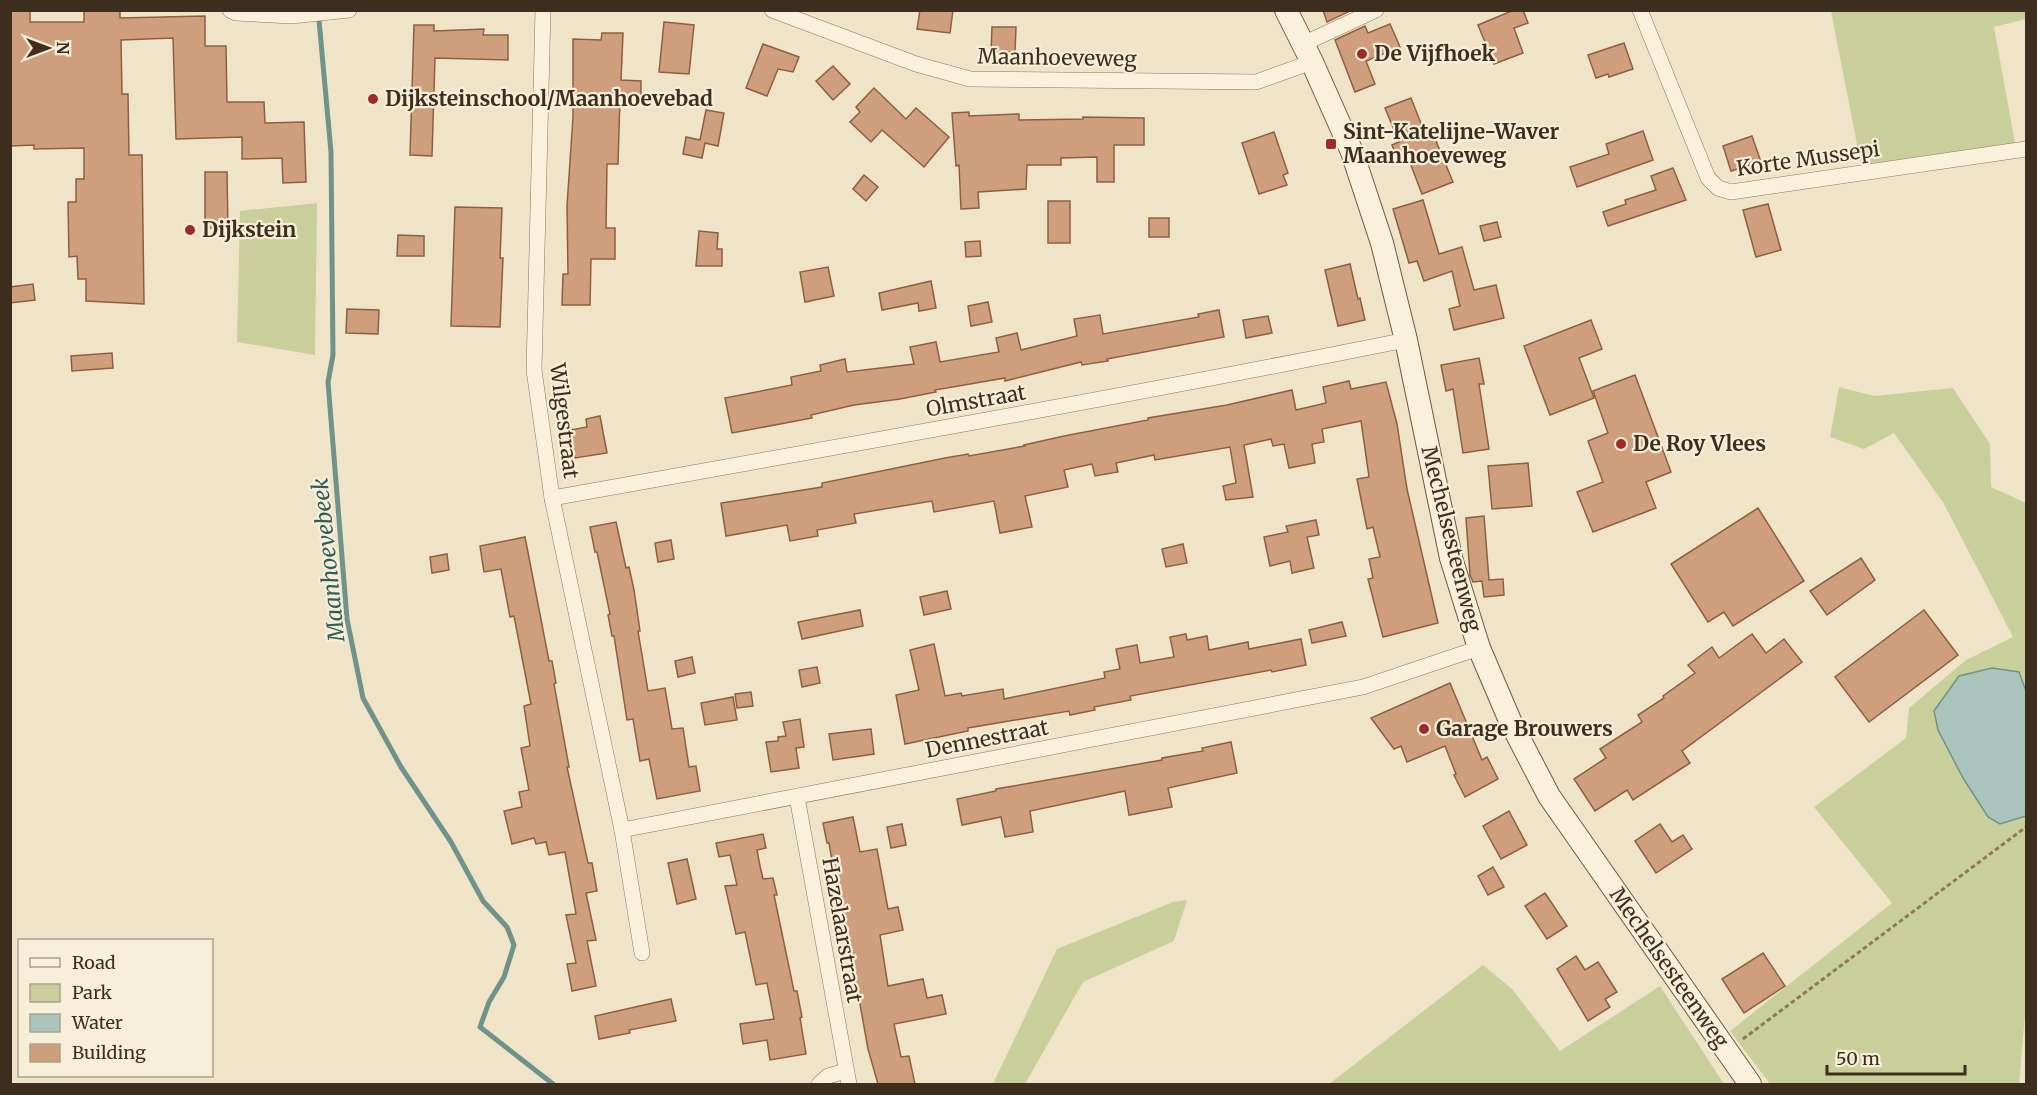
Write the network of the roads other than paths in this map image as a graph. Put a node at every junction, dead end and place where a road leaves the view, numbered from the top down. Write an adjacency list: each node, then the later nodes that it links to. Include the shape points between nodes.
1 (230, 10): 2 (street, via 291,16)
2 (349, 10)
3 (543, 10): 11 (street, Wilgestraat, via 534,370)
4 (772, 10): 8 (street, Maanhoeveweg, via 916,64 970,79 1256,82)
5 (1286, 10): 8 (main road, Mechelsesteenweg)
6 (1376, 10): 8 (street)
7 (1640, 10): 9 (street, Korte Mussepi, via 1708,178 1718,188 1731,192)
8 (1308, 53): 10 (main road, Mechelsesteenweg, via 1352,152 1382,243)
9 (2026, 149)
10 (1406, 340): 11 (street, Olmstraat, via 1083,403); 12 (main road, Mechelsesteenweg, via 1451,558)
11 (552, 498): 14 (street, Wilgestraat)
12 (1479, 648): 13 (street, Dennestraat, via 1363,687); 18 (main road, Mechelsesteenweg, via 1548,796)
13 (797, 797): 14 (street, Dennestraat); 16 (street, Hazelaarstraat)
14 (622, 830): 15 (street)
15 (642, 953)
16 (848, 1078): 17 (street, Hazelaarstraat, via 828,1076)
17 (819, 1084)
18 (1750, 1084)

